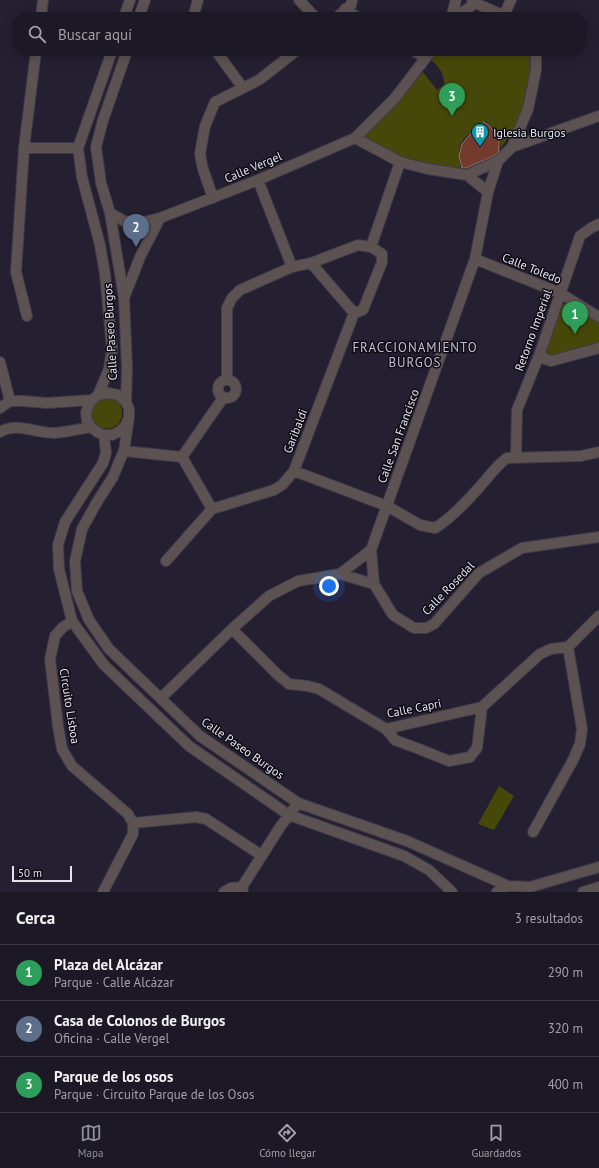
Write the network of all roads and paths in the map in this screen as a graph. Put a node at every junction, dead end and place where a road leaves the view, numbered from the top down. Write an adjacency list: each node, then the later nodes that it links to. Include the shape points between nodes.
1 (43, 0): 11 (street)
2 (145, 0): 13 (street)
3 (198, 0): 14 (street)
4 (299, 0): 15 (street)
5 (352, 0): 10 (street)
6 (456, 0): 18 (street)
7 (511, 0): 21 (street)
8 (473, 1): 19 (street); 20 (street)
9 (129, 4): 12 (street, via 137,6)
10 (345, 10): 16 (street); 17 (street)
11 (42, 12)
12 (139, 12)
13 (141, 12)
14 (194, 12)
15 (310, 12)
16 (343, 12)
17 (349, 12)
18 (453, 12)
19 (462, 12)
20 (497, 12)
21 (507, 12)
22 (35, 56): 37 (street)
23 (110, 56): 30 (street, Calle Paseo Burgos)
24 (125, 56): 32 (street, Calle Paseo Burgos)
25 (220, 56): 29 (street)
26 (290, 56): 29 (street, via 259,80)
27 (427, 56): 35 (street, via 396,98)
28 (536, 56): 36 (street, via 536,70 528,109)
29 (243, 88): 47 (street, via 215,102 205,126 200,154)
30 (89, 116): 32 (street); 33 (street, Calle Paseo Burgos)
31 (599, 116): 36 (street)
32 (103, 120): 34 (street, Calle Paseo Burgos)
33 (84, 130): 34 (street); 38 (street, Calle Paseo Burgos)
34 (99, 135): 43 (street, Calle Paseo Burgos, via 96,147)
35 (356, 138): 40 (street); 42 (street, Calle Vergel)
36 (512, 147): 39 (street)
37 (24, 148): 38 (street); 59 (street, via 16,272)
38 (78, 148): 44 (street, Calle Paseo Burgos)
39 (498, 161): 41 (street); 45 (street, Calle San Francisco)
40 (400, 162): 41 (street); 52 (street)
41 (467, 176): 45 (street)
42 (258, 180): 47 (street, Calle Vergel); 55 (street)
43 (101, 183): 44 (street); 46 (street, Calle Paseo Burgos)
44 (84, 187): 48 (street, Calle Paseo Burgos)
45 (488, 192): 53 (street, Calle San Francisco)
46 (105, 198): 48 (street); 49 (street, Calle Paseo Burgos)
47 (213, 198): 50 (street, Calle Vergel)
48 (88, 202): 65 (street, Calle Paseo Burgos, via 105,274 112,349 109,369)
49 (110, 213): 50 (street, Calle Vergel, via 124,221 139,223); 57 (street, Calle Paseo Burgos)
50 (160, 218): 57 (street, via 140,257)
51 (599, 224): 56 (street, Retorno Imperial, via 580,236)
52 (371, 247): 54 (street, via 358,245); 58 (street, via 382,254 382,262 363,310)
53 (475, 260): 56 (street, Calle Toledo); 79 (street, Calle San Francisco)
54 (311, 263): 55 (street); 58 (street)
55 (292, 267): 64 (street, via 240,290 232,298 227,308)
56 (560, 293): 60 (street, Calle Toledo); 62 (street, Retorno Imperial)
57 (124, 298): 68 (street, Calle Paseo Burgos)
58 (354, 313): 78 (street, Garibaldi)
59 (27, 316)
60 (599, 317)
61 (599, 348): 62 (street, via 551,361)
62 (540, 353): 77 (street, Retorno Imperial, via 517,410)
63 (0, 362): 67 (street)
64 (227, 380): 66 (street, via 221,381 218,387 218,393); 66 (street, via 235,385 236,391 230,398)
65 (95, 397): 67 (street, via 47,403); 68 (street, via 109,393 118,395); 71 (street, via 86,413)
66 (223, 398): 76 (street)
67 (10, 401): 69 (street)
68 (126, 402): 70 (street)
69 (0, 408)
70 (129, 416): 73 (street, via 126,425 120,431); 74 (street, Calle Paseo Burgos)
71 (91, 427): 72 (street, via 56,433 14,426); 73 (street)
72 (0, 432)
73 (104, 435): 87 (street, via 106,453 103,463 65,522 58,545 59,569)
74 (124, 451): 76 (street); 90 (street, Calle Paseo Burgos, via 113,477 82,529 75,561 77,591 89,620 109,649)
75 (599, 452): 77 (street, via 581,456)
76 (182, 457): 80 (street)
77 (516, 457): 79 (street, via 507,458 499,463 482,484 435,528 420,525)
78 (294, 471): 79 (street); 80 (street, Garibaldi, via 274,490)
79 (387, 506): 82 (street, Calle San Francisco)
80 (212, 509): 83 (street)
81 (599, 537): 85 (street, Calle Rosedal, via 522,548 478,572 434,624 426,628 414,628 393,615)
82 (370, 550): 84 (street); 85 (street, Calle San Francisco)
83 (166, 561)
84 (340, 574): 85 (street); 88 (street, via 298,581 269,596)
85 (374, 584)
86 (599, 616): 89 (street)
87 (72, 620): 94 (street, via 104,665); 99 (street, Circuito Lisboa, via 55,636 50,659 62,749 72,766 128,814)
88 (232, 629): 90 (street); 92 (street, Calle Capri, via 289,684 319,689)
89 (568, 647): 91 (street, Calle Capri, via 551,649 540,654); 100 (street, via 582,729 580,744)
90 (161, 698): 93 (street, Calle Paseo Burgos)
91 (482, 707): 92 (street, Calle Capri); 92 (street, via 477,748 470,757 449,761 395,740)
92 (386, 729)
93 (200, 736): 94 (street, via 196,744); 95 (street, Calle Paseo Burgos)
94 (189, 746): 96 (street)
95 (213, 746): 96 (street, via 205,749); 97 (street, Calle Paseo Burgos)
96 (204, 758): 98 (street)
97 (298, 803): 98 (street); 101 (street, Calle Paseo Burgos)
98 (289, 815): 102 (street); 103 (street)
99 (132, 824): 102 (street, via 196,817 206,819); 108 (street, via 133,834)
100 (533, 832)
101 (408, 841): 103 (street); 105 (street, Calle Paseo Burgos)
102 (261, 855): 107 (street)
103 (404, 856): 110 (street, via 428,870)
104 (599, 867): 105 (street, Calle Paseo Burgos, via 530,887)
105 (508, 886): 111 (street)
106 (599, 887): 112 (street)
107 (242, 889): 109 (street, via 231,888)
108 (104, 892)
109 (224, 892)
110 (452, 892)
111 (497, 892)
112 (583, 892)

